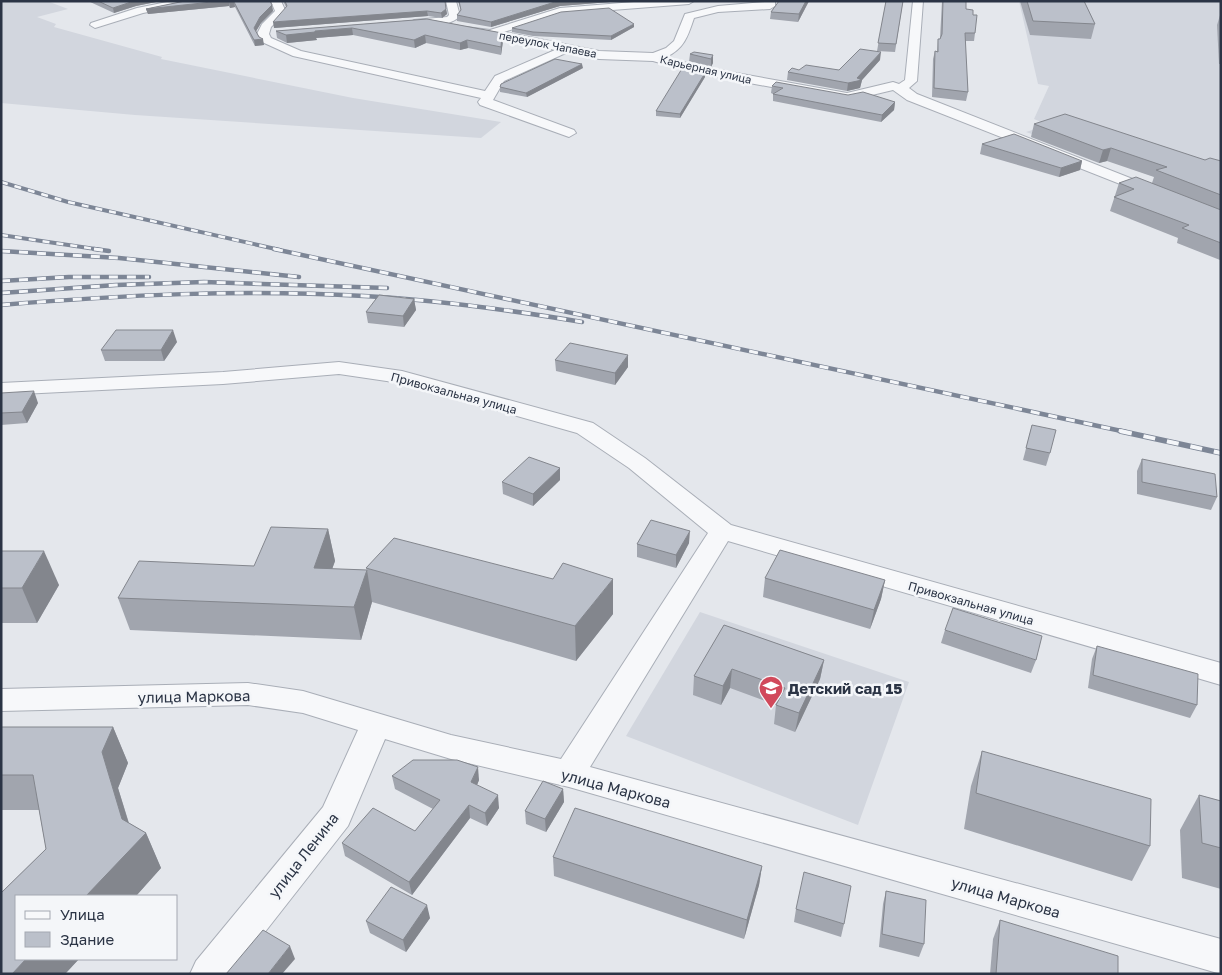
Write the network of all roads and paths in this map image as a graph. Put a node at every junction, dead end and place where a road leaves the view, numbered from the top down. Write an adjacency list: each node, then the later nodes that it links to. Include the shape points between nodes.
1 (190, 1): 11 (street, via 141,10)
2 (276, 1): 14 (street, via 281,12 266,26)
3 (451, 1): 9 (street, via 455,16)
4 (689, 1): 7 (street)
5 (770, 1): 8 (street, via 770,6 733,7)
6 (918, 1): 17 (street)
7 (647, 3): 8 (street); 13 (street, via 560,11)
8 (689, 16): 16 (street, Карьерная улица, via 680,43)
9 (444, 23): 10 (street, переулок Чапаева); 13 (street, переулок Чапаева)
10 (398, 24)
11 (95, 25)
12 (281, 33): 14 (street)
13 (490, 33): 15 (street, переулок Чапаева)
14 (263, 34): 18 (street, via 266,40 297,54)
15 (568, 48): 16 (street, переулок Чапаева, via 599,55); 18 (street, via 499,78)
16 (654, 57): 17 (street, Карьерная улица, via 695,69 847,97)
17 (906, 84): 20 (street, via 912,97)
18 (489, 96): 19 (street, via 485,102)
19 (569, 133)
20 (1165, 197)
21 (1, 389): 22 (street, Привокзальная улица, via 223,378 340,368 402,377 585,428 637,463)
22 (722, 532): 23 (street, Привокзальная улица); 26 (street)
23 (1221, 674)
24 (1, 700): 25 (street, улица Маркова, via 248,694 303,702)
25 (376, 723): 26 (street, улица Маркова, via 452,747); 28 (street, улица Ленина, via 336,816)
26 (569, 774): 27 (street, улица Маркова)
27 (1221, 957)
28 (209, 974)

